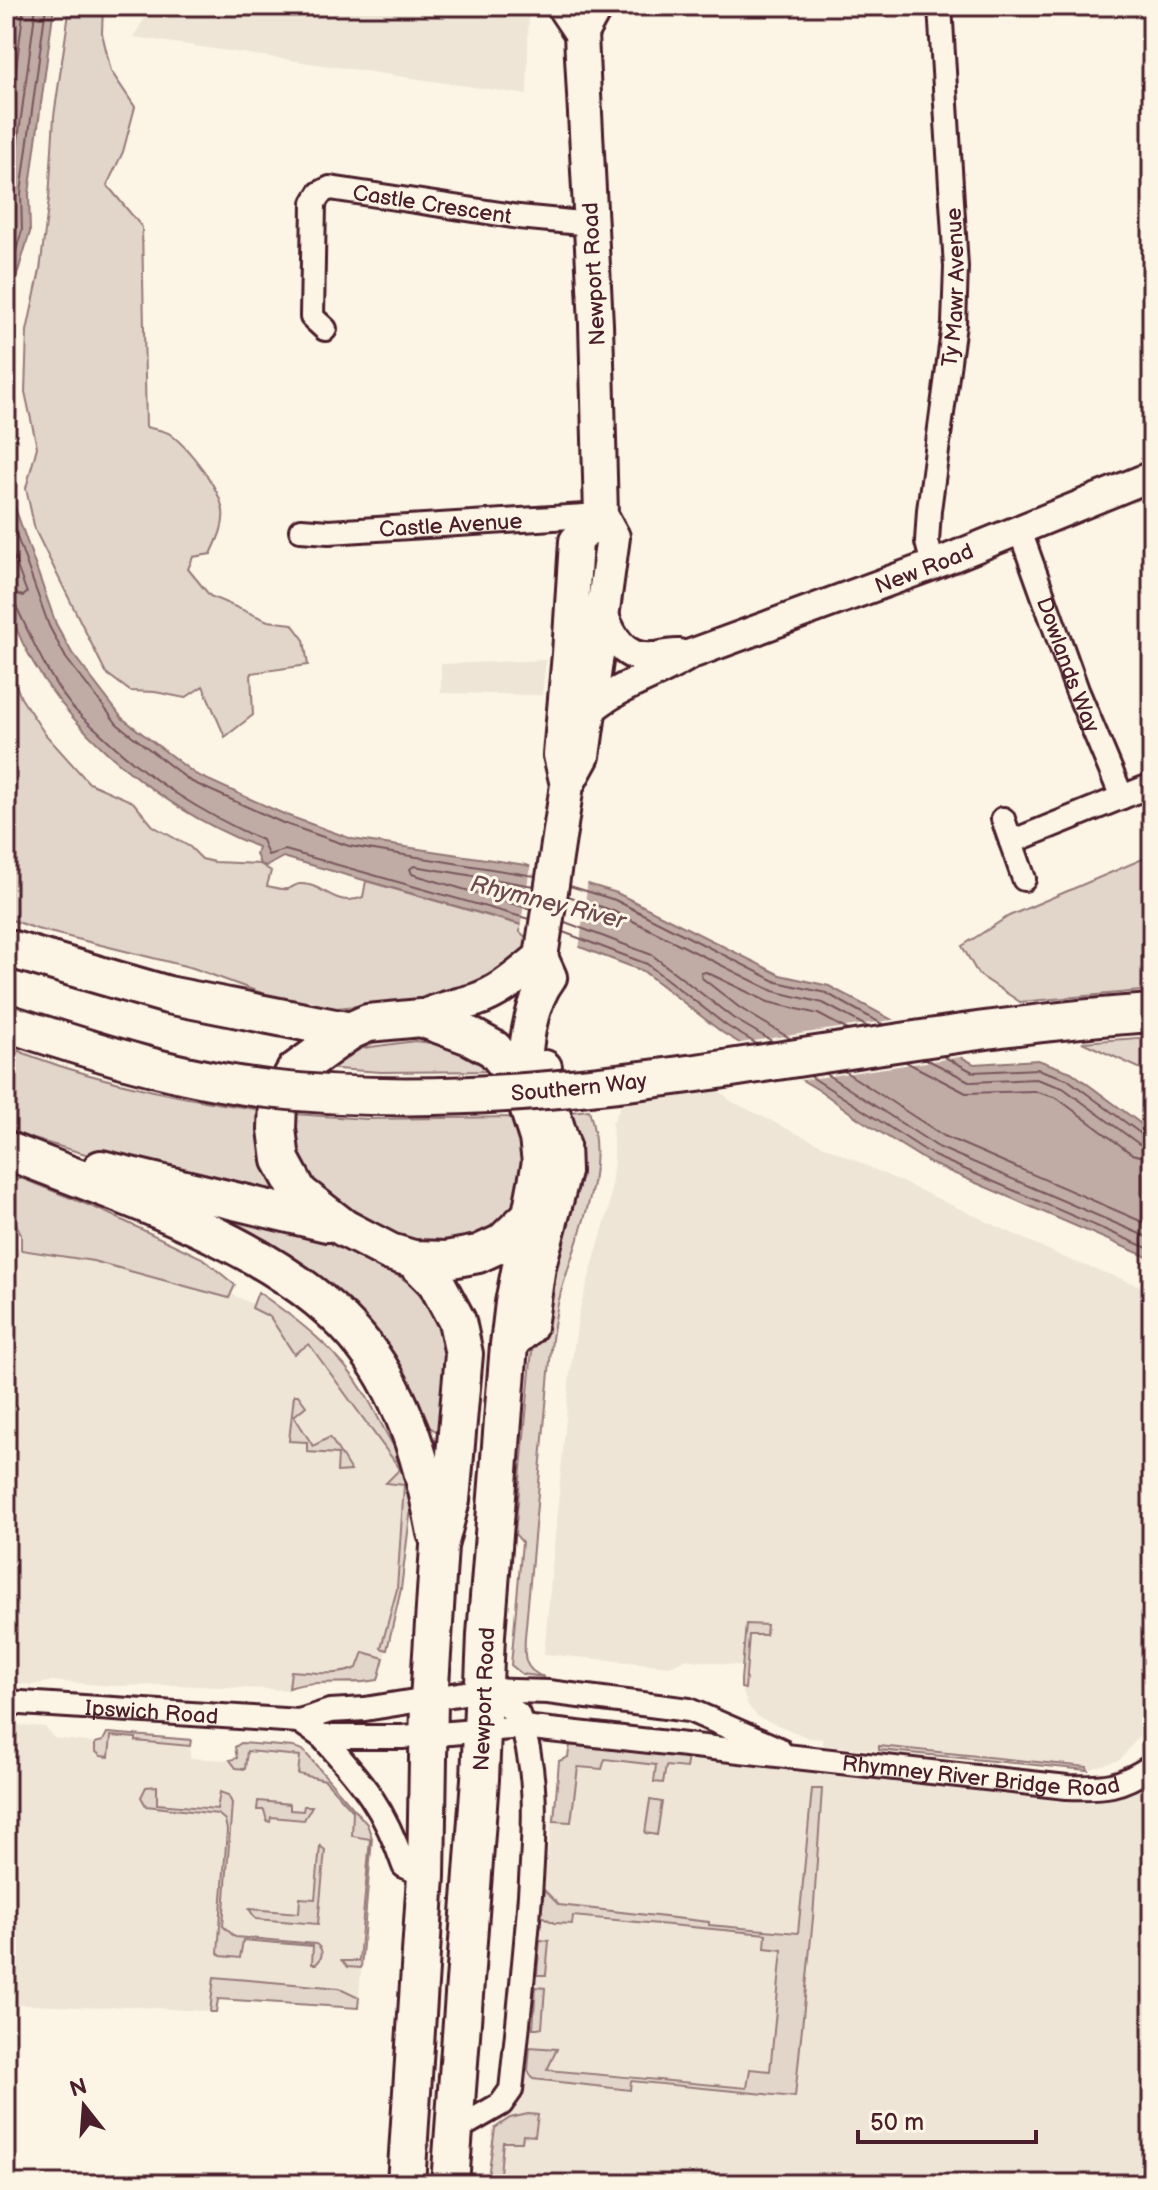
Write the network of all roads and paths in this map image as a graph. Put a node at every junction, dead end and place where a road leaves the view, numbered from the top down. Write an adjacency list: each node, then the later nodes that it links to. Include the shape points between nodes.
1 (563, 6): 3 (main road, Newport Road)
2 (940, 6): 10 (street, Ty Mawr Avenue, via 955,299 929,510 927,542)
3 (589, 20): 4 (main road, Newport Road)
4 (591, 224): 5 (street, Castle Crescent, via 330,188 314,203 312,317); 7 (main road, Newport Road)
5 (325, 329)
6 (1152, 476): 9 (street, New Road)
7 (601, 515): 8 (street, Castle Avenue); 11 (main road, Newport Road, via 613,537); 14 (main road, Newport Road, via 576,541 560,755)
8 (301, 530)
9 (1020, 531): 10 (street, New Road); 16 (street, Dowlands Way)
10 (933, 565): 12 (street, New Road)
11 (604, 616): 12 (street, New Road, via 613,637 633,656); 13 (main road, Newport Road)
12 (691, 654): 13 (street, New Road, via 615,690)
13 (590, 710): 14 (main road, Newport Road, via 583,756)
14 (567, 785): 21 (main road, Newport Road)
15 (1152, 785): 16 (street)
16 (1122, 797): 18 (street)
17 (1003, 819): 18 (street)
18 (1011, 842): 19 (street)
19 (1024, 879)
20 (6, 948): 25 (main road, via 168,995)
21 (545, 967): 23 (main road, via 477,1000 441,1007); 26 (main road, Newport Road); 31 (main road, via 556,994 545,1086 560,1131 564,1172 539,1266 530,1327)
22 (1152, 1013): 24 (main road, Southern Way, bridge, via 976,1030 568,1089 390,1097 215,1081)
23 (421, 1018): 25 (main road, via 368,1023); 26 (main road, via 494,1049)
24 (7, 1023)
25 (350, 1031): 29 (main road, via 295,1071 278,1101 277,1129 281,1160 291,1182 309,1203)
26 (523, 1091): 28 (main road, via 541,1162)
27 (6, 1147): 29 (main road); 32 (main road, via 235,1246 279,1271 343,1323 386,1378 425,1471)
28 (530, 1216): 30 (main road, via 502,1243 478,1254); 31 (main road, Newport Road)
29 (344, 1228): 30 (main road)
30 (413, 1259): 32 (main road, via 436,1282 457,1321 464,1354 451,1500)
31 (509, 1345): 33 (main road, Newport Road)
32 (439, 1546): 35 (main road)
33 (483, 1690): 35 (street, Rhymney River Bridge Road); 37 (street, via 518,1714); 38 (main road, Newport Road); 40 (street, Rhymney River Bridge Road, via 548,1692 689,1710)
34 (6, 1702): 36 (street, Ipswich Road)
35 (428, 1717): 36 (street, Ipswich Road, via 330,1711); 38 (street, Rhymney River Bridge Road); 39 (street, via 391,1738); 42 (main road)
36 (299, 1721): 39 (street)
37 (523, 1727): 38 (street, Rhymney River Bridge Road); 40 (street, Rhymney River Bridge Road); 43 (street, via 536,1808 511,2090 501,2104)
38 (482, 1730): 43 (main road, Newport Road)
39 (322, 1737): 42 (street, via 378,1804 404,1866)
40 (806, 1760): 41 (street, Rhymney River Bridge Road, via 1105,1788)
41 (1152, 1766)
42 (426, 1876): 44 (main road)
43 (454, 2131): 45 (main road, Newport Road)
44 (406, 2184)
45 (450, 2184)

